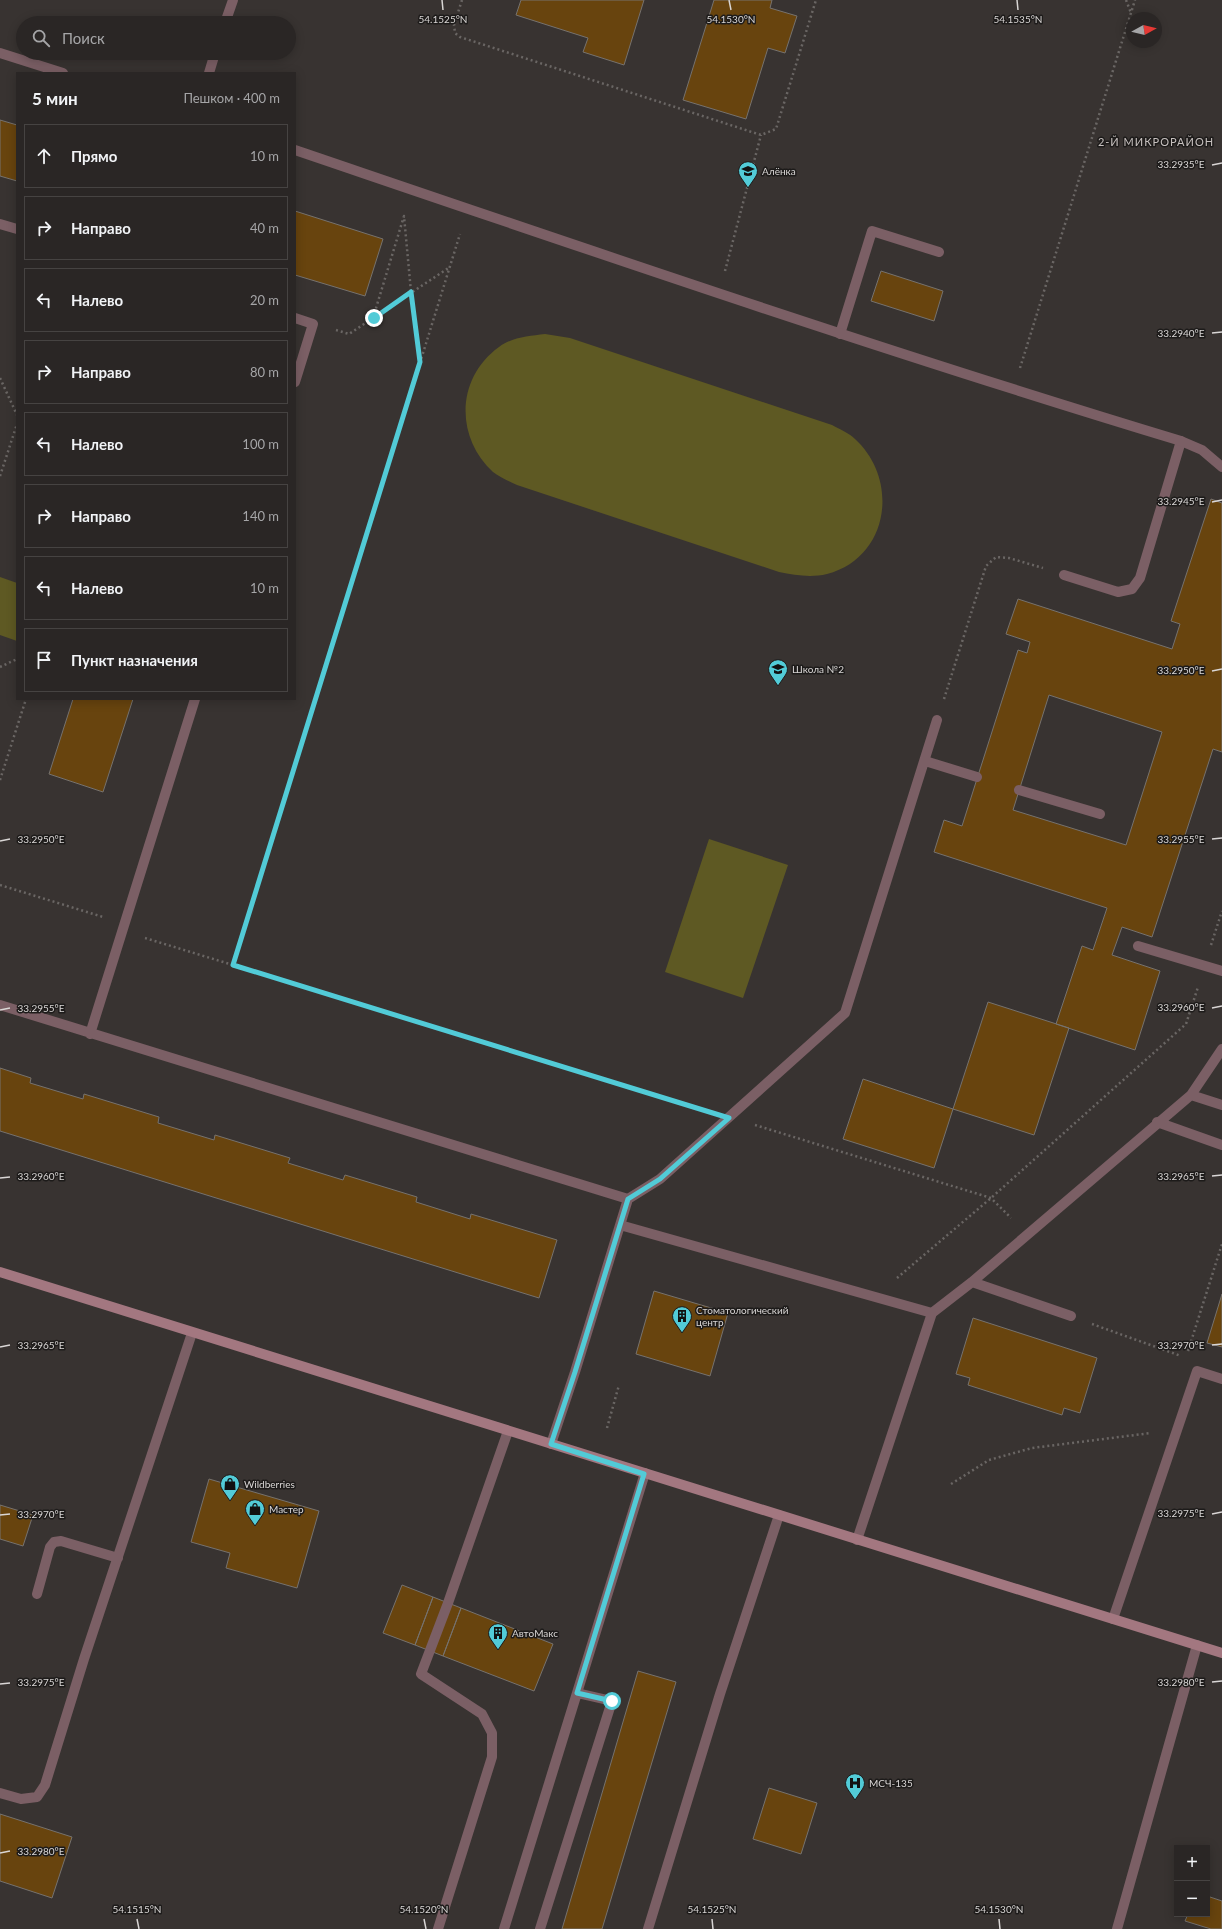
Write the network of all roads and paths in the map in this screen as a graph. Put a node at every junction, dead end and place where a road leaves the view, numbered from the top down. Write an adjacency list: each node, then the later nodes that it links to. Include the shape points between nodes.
1 (232, 0): 8 (street)
2 (462, 0): 16 (path, via 454,24 455,32 460,37)
3 (816, 0): 16 (path, via 776,129)
4 (1126, 0): 6 (path)
5 (1135, 0): 7 (path)
6 (1130, 12)
7 (1132, 12)
8 (227, 16)
9 (1126, 30): 30 (path)
10 (0, 53): 11 (street)
11 (16, 58)
12 (22, 60): 14 (street)
13 (213, 60): 15 (street)
14 (60, 72)
15 (209, 72)
16 (761, 135): 24 (path)
17 (296, 150): 24 (street)
18 (0, 224): 19 (street)
19 (16, 229)
20 (460, 234): 22 (path)
21 (939, 252): 28 (street, via 872,231)
22 (450, 267): 23 (path); 29 (path)
23 (411, 292): 26 (path); 26 (path, via 404,216); 29 (path)
24 (719, 295): 28 (street)
25 (296, 318): 27 (street)
26 (374, 318): 27 (path, via 349,334)
27 (313, 324): 32 (street)
28 (840, 334): 35 (street)
29 (420, 362): 53 (path)
30 (1018, 374)
31 (0, 378): 33 (path)
32 (296, 379)
33 (16, 413)
34 (16, 427): 37 (path)
35 (1181, 442): 36 (street, via 1202,450); 38 (street, via 1140,578 1132,589 1118,592)
36 (1222, 467)
37 (0, 476)
38 (1064, 575): 43 (path, via 1009,558 996,557 986,566)
39 (16, 659): 40 (path)
40 (0, 667)
41 (26, 700): 46 (path)
42 (196, 700): 51 (street)
43 (938, 720): 44 (street)
44 (925, 762): 45 (street); 61 (street, via 845,1014)
45 (977, 777)
46 (0, 780)
47 (1019, 790): 48 (street)
48 (1100, 814)
49 (0, 885): 51 (path, via 101,916)
50 (1222, 911): 54 (path)
51 (124, 928): 53 (path, via 145,938); 57 (street)
52 (1138, 946): 54 (street)
53 (233, 965): 61 (path)
54 (1205, 966): 55 (street); 64 (path, via 1186,1024)
55 (1222, 971)
56 (0, 1004): 57 (street)
57 (90, 1034): 65 (street)
58 (1222, 1049): 59 (street)
59 (1191, 1095): 60 (street); 62 (street)
60 (1222, 1105)
61 (729, 1118): 64 (path); 65 (street, via 660,1179)
62 (1157, 1122): 63 (street); 67 (street)
63 (1222, 1145)
64 (992, 1198): 67 (path); 71 (path)
65 (628, 1199): 66 (street)
66 (620, 1225): 71 (street); 80 (street)
67 (1027, 1234): 70 (street)
68 (1222, 1244): 73 (path, via 1186,1357)
69 (0, 1272): 74 (street)
70 (972, 1282): 72 (street); 73 (street)
71 (875, 1297): 72 (street)
72 (932, 1313): 84 (street)
73 (1071, 1316)
74 (192, 1333): 79 (street); 85 (street)
75 (1222, 1379): 78 (street, via 1197,1372)
76 (620, 1385): 77 (path)
77 (606, 1428)
78 (1177, 1430): 82 (path, via 1012,1452 989,1460); 87 (street)
79 (508, 1431): 80 (street); 92 (street, via 421,1674 482,1714 492,1733 492,1757)
80 (551, 1444): 81 (street)
81 (644, 1474): 83 (street); 90 (street)
82 (951, 1484)
83 (778, 1515): 84 (street); 95 (street)
84 (857, 1540): 87 (street)
85 (118, 1558): 86 (street, via 61,1541 54,1542 50,1547); 91 (street, via 45,1785 37,1797 21,1799)
86 (37, 1594)
87 (1113, 1619): 88 (street)
88 (1197, 1645): 89 (street); 96 (street)
89 (1222, 1653)
90 (577, 1693): 93 (street); 94 (street, via 612,1701)
91 (0, 1793)
92 (438, 1929)
93 (504, 1929)
94 (540, 1929)
95 (648, 1929)
96 (1117, 1929)

